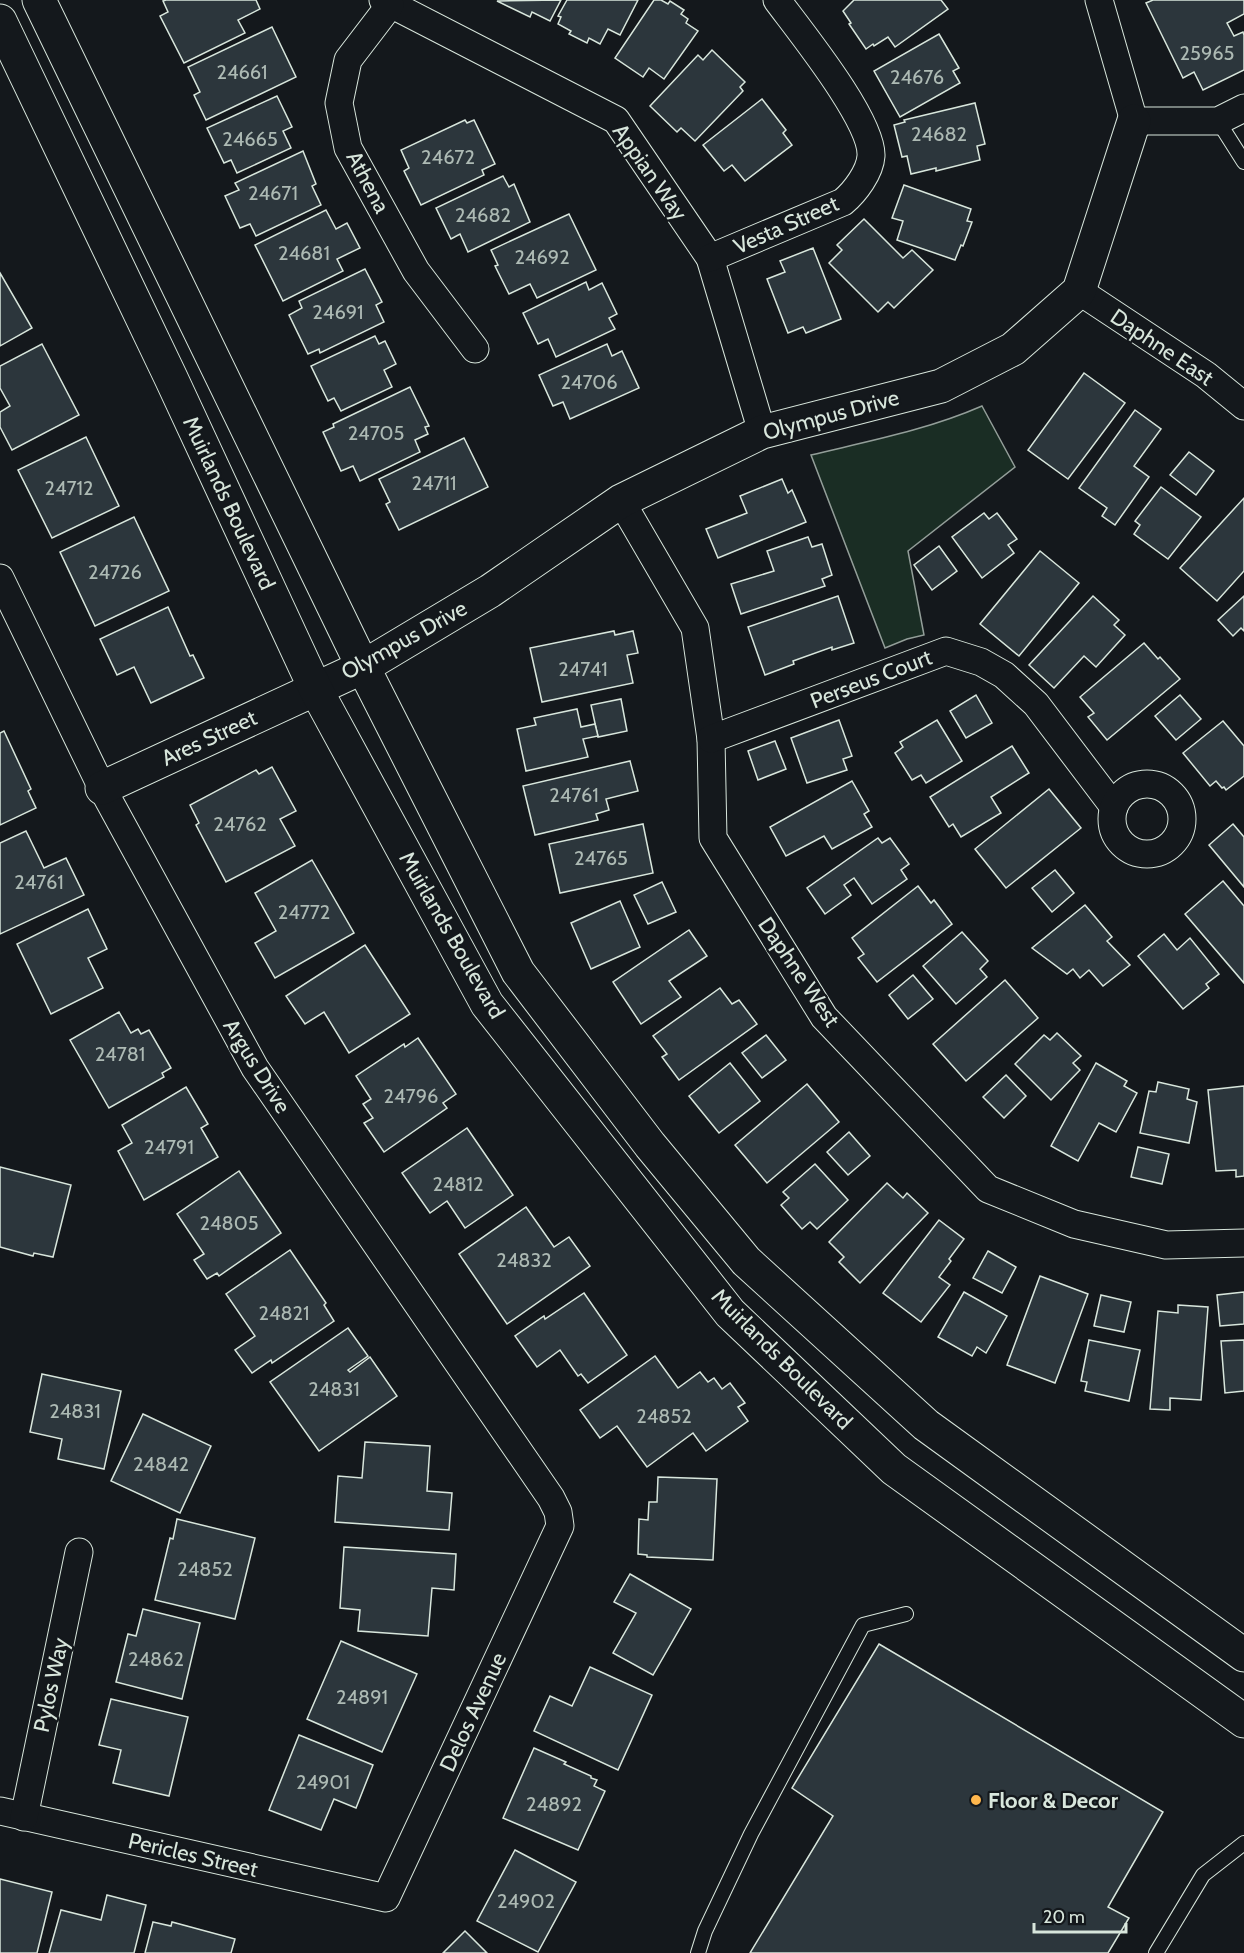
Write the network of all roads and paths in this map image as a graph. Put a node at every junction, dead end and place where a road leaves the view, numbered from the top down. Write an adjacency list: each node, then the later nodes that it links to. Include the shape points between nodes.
1 (39, 0): 17 (main road, Muirlands Boulevard)
2 (777, 0): 10 (street, Vesta Street, via 853,106 865,128 871,156 859,185 843,202)
3 (1099, 0): 7 (street)
4 (387, 2): 10 (street, Appian Way, via 616,120); 12 (street, Athena, via 348,60 339,103 348,148 416,271)
5 (0, 21): 18 (main road, Muirlands Boulevard)
6 (1244, 108): 8 (street)
7 (1134, 121): 8 (street); 11 (main road)
8 (1218, 122): 9 (lane)
9 (1244, 162)
10 (710, 258): 14 (street, Appian Way)
11 (1079, 291): 13 (street, Daphne East, via 1206,375); 14 (main road, Olympus Drive, via 1013,349 941,386)
12 (475, 349)
13 (1244, 406)
14 (762, 432): 15 (main road, Olympus Drive)
15 (621, 501): 17 (main road, Olympus Drive, via 490,591); 19 (street, Daphne West, via 695,627)
16 (0, 578): 20 (street, Argus Drive)
17 (363, 667): 18 (main road, Olympus Drive); 26 (main road, Muirlands Boulevard, via 518,972 746,1261 926,1425)
18 (315, 688): 20 (main road, Ares Street); 27 (main road, Muirlands Boulevard, via 487,1004 730,1313 894,1469)
19 (711, 739): 21 (street, Perseus Court, via 946,651 981,662 1004,675 1036,704); 22 (street, Daphne West, via 713,838 824,1017 988,1189 1074,1224 1166,1245)
20 (102, 788): 23 (street, Argus Drive, via 255,1068 551,1498)
21 (1114, 807)
22 (1244, 1243)
23 (560, 1526): 30 (street, Delos Avenue)
24 (79, 1552): 28 (street, Pylos Way)
25 (906, 1614): 31 (lane, via 863,1625 750,1834)
26 (1244, 1655)
27 (1244, 1721)
28 (12, 1814): 30 (street, Pericles Street)
29 (1244, 1843): 32 (lane, via 1203,1875)
30 (386, 1898)
31 (698, 1953)
32 (1156, 1953)

